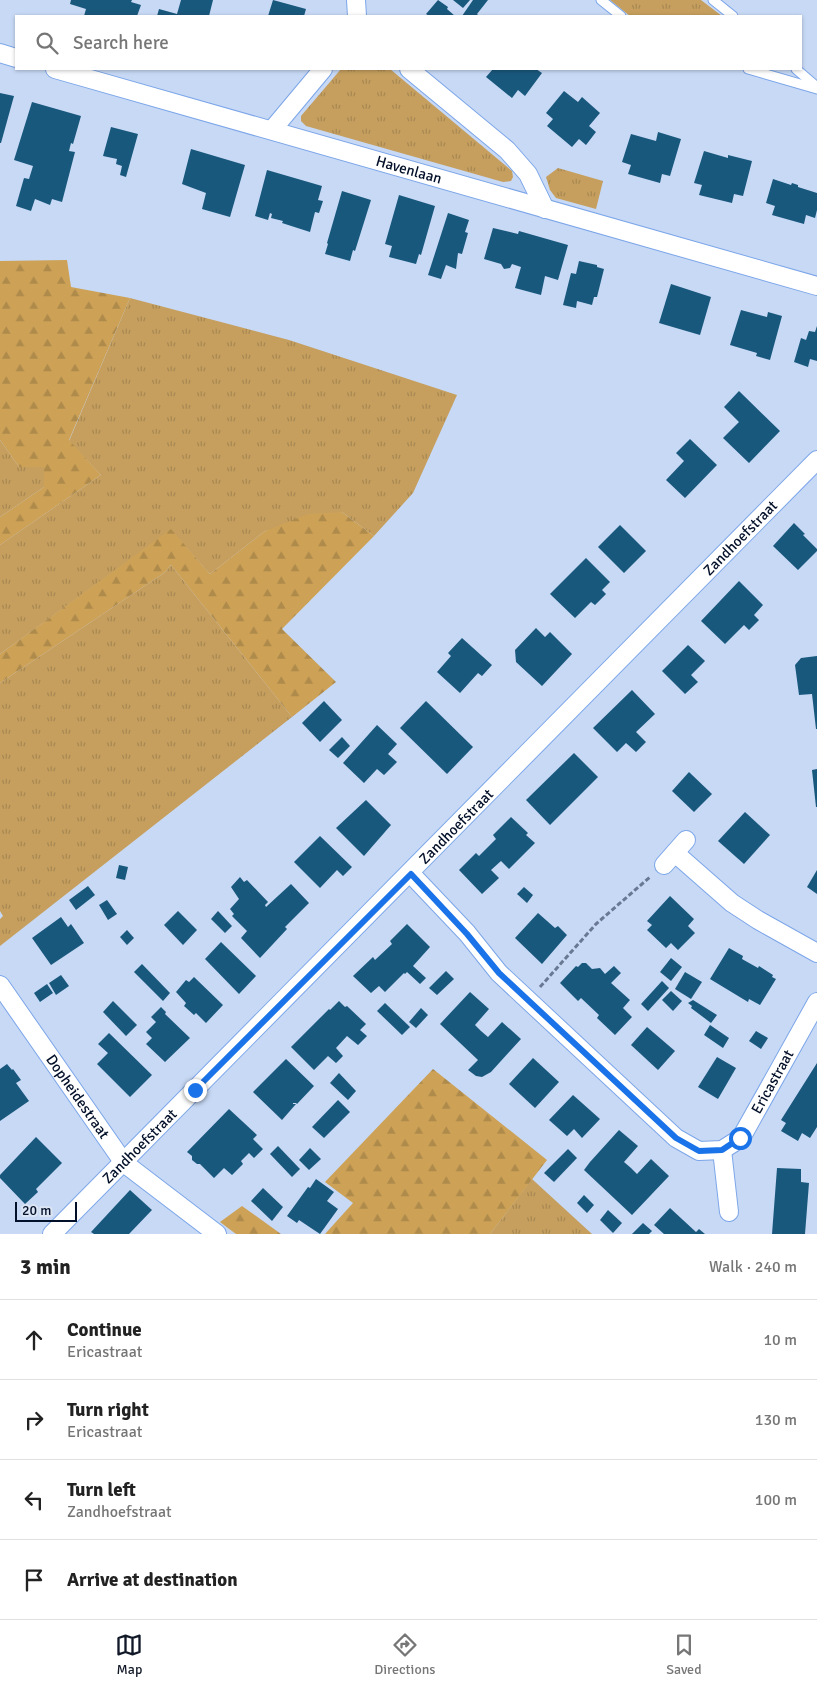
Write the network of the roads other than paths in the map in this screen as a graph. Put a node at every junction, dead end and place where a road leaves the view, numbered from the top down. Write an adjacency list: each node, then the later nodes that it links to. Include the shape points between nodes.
1 (356, 0): 4 (street)
2 (602, 0): 5 (lane)
3 (713, 0): 6 (lane)
4 (357, 15)
5 (620, 15)
6 (732, 15)
7 (0, 53): 8 (street)
8 (15, 58)
9 (60, 70): 15 (street, Havenlaan)
10 (322, 70): 15 (street)
11 (410, 70): 16 (street, via 507,150 528,174)
12 (752, 70): 14 (lane)
13 (797, 70): 14 (lane)
14 (817, 88)
15 (272, 130): 16 (street, Havenlaan)
16 (545, 208): 17 (street, Havenlaan)
17 (817, 286)
18 (815, 468): 20 (street, Zandhoefstraat)
19 (675, 852): 21 (street, via 732,903)
20 (411, 874): 24 (street, via 499,973 676,1138 699,1151); 25 (street, Zandhoefstraat)
21 (817, 953)
22 (0, 985): 25 (street, Dopheidestraat)
23 (817, 1002): 24 (street, Ericastraat, via 740,1138)
24 (722, 1150): 26 (street)
25 (124, 1163): 27 (street, Zandhoefstraat); 28 (street, Dopheidestraat)
26 (729, 1212)
27 (52, 1234)
28 (217, 1234)

